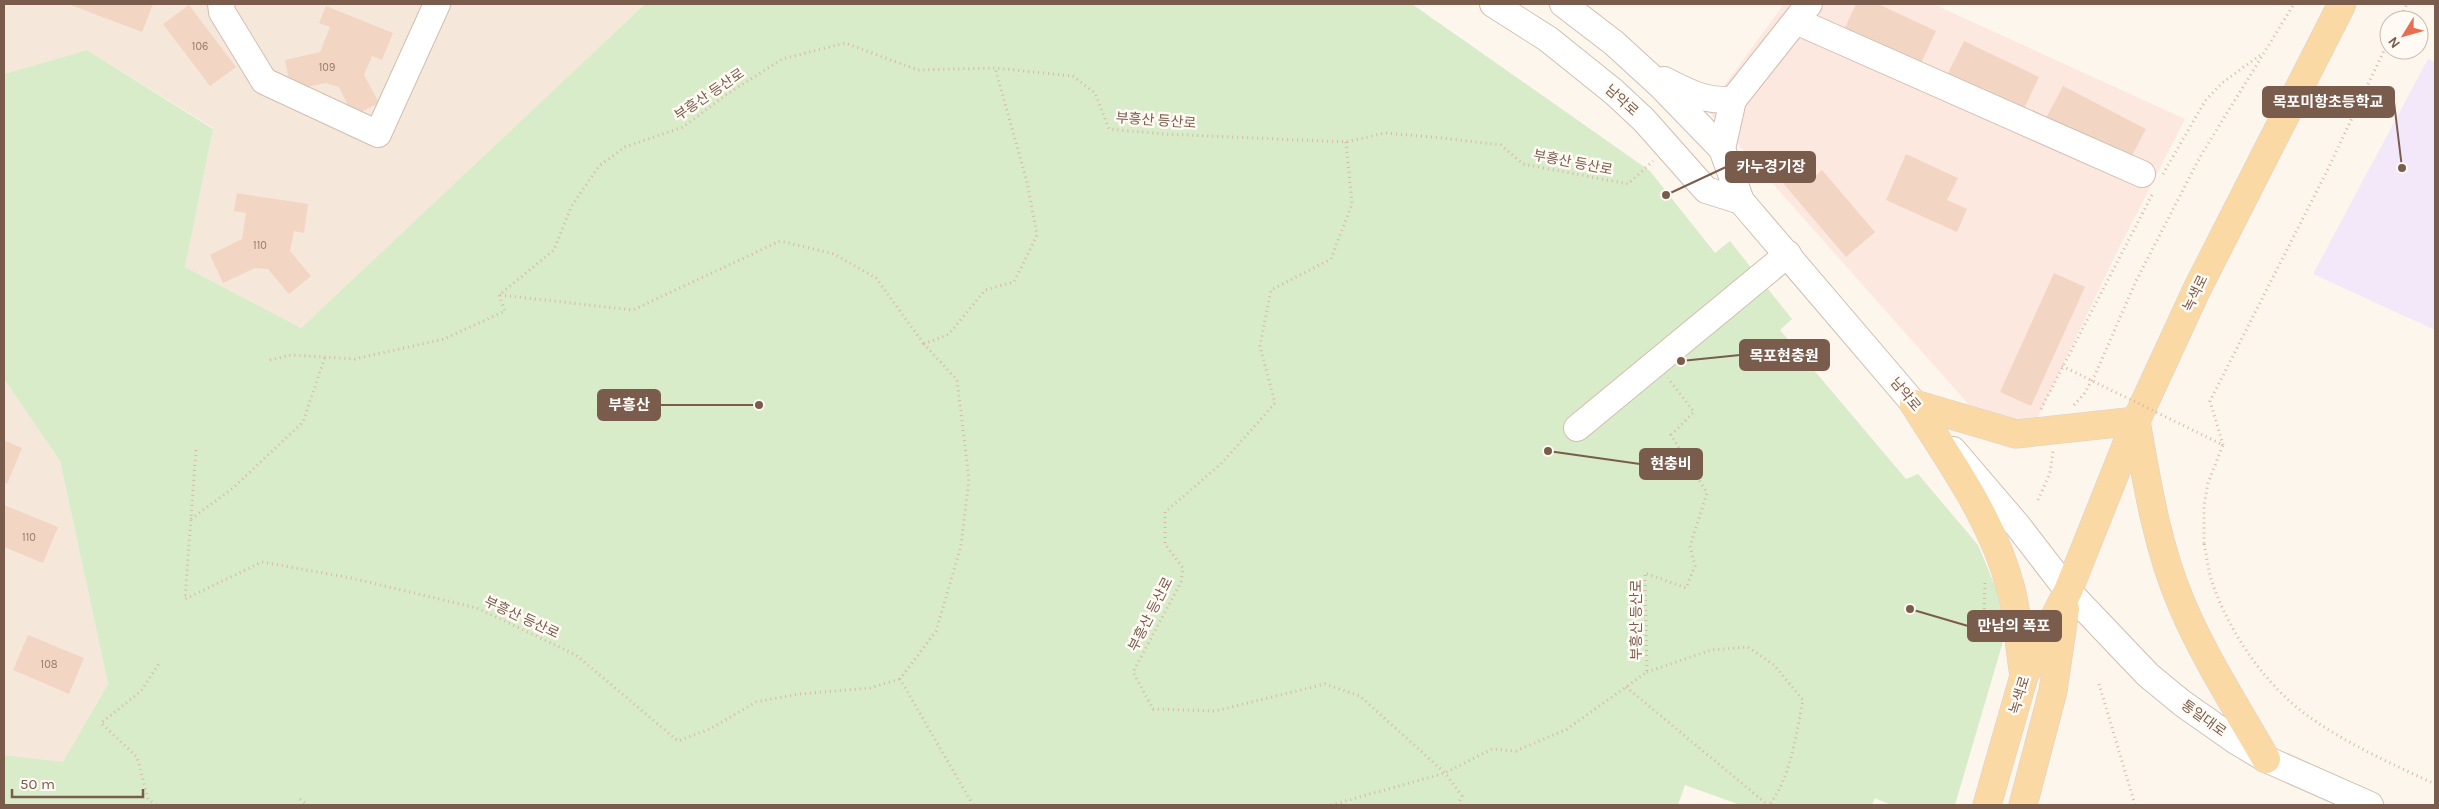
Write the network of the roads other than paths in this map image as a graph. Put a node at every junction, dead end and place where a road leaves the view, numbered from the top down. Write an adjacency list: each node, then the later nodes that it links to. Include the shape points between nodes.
1 (221, 4): 2 (street, via 222,12 264,82 378,134)
2 (437, 4)
3 (1493, 4): 11 (street, 남악로, via 1548,39 1584,67 1644,120 1706,190)
4 (1563, 4): 7 (street, 남악로)
5 (2342, 4): 14 (main road, 녹색로, via 2197,289)
6 (1803, 13): 8 (street); 10 (street)
7 (1645, 71): 8 (street, via 1702,99); 9 (street, 남악로)
8 (1733, 100): 9 (street)
9 (1722, 150): 11 (street, 남악로)
10 (2151, 183)
11 (1741, 201): 12 (street, 남악로)
12 (1788, 254): 13 (street, 남악로); 15 (street)
13 (1914, 404): 14 (main road, via 2016,434); 16 (street, 남악로); 17 (main road, via 1980,508 1998,552 2011,590)
14 (2136, 421): 16 (main road, 녹색로); 18 (main road, via 2151,506 2182,604 2203,650)
15 (1577, 428)
16 (2068, 590): 17 (main road, 녹색로); 18 (street, 통일대로, via 2148,675 2208,722); 20 (main road, 녹색로, via 2053,691)
17 (2024, 676): 19 (main road, 녹색로)
18 (2266, 759): 21 (street, 통일대로)
19 (1987, 805)
20 (2023, 805)
21 (2370, 805)

